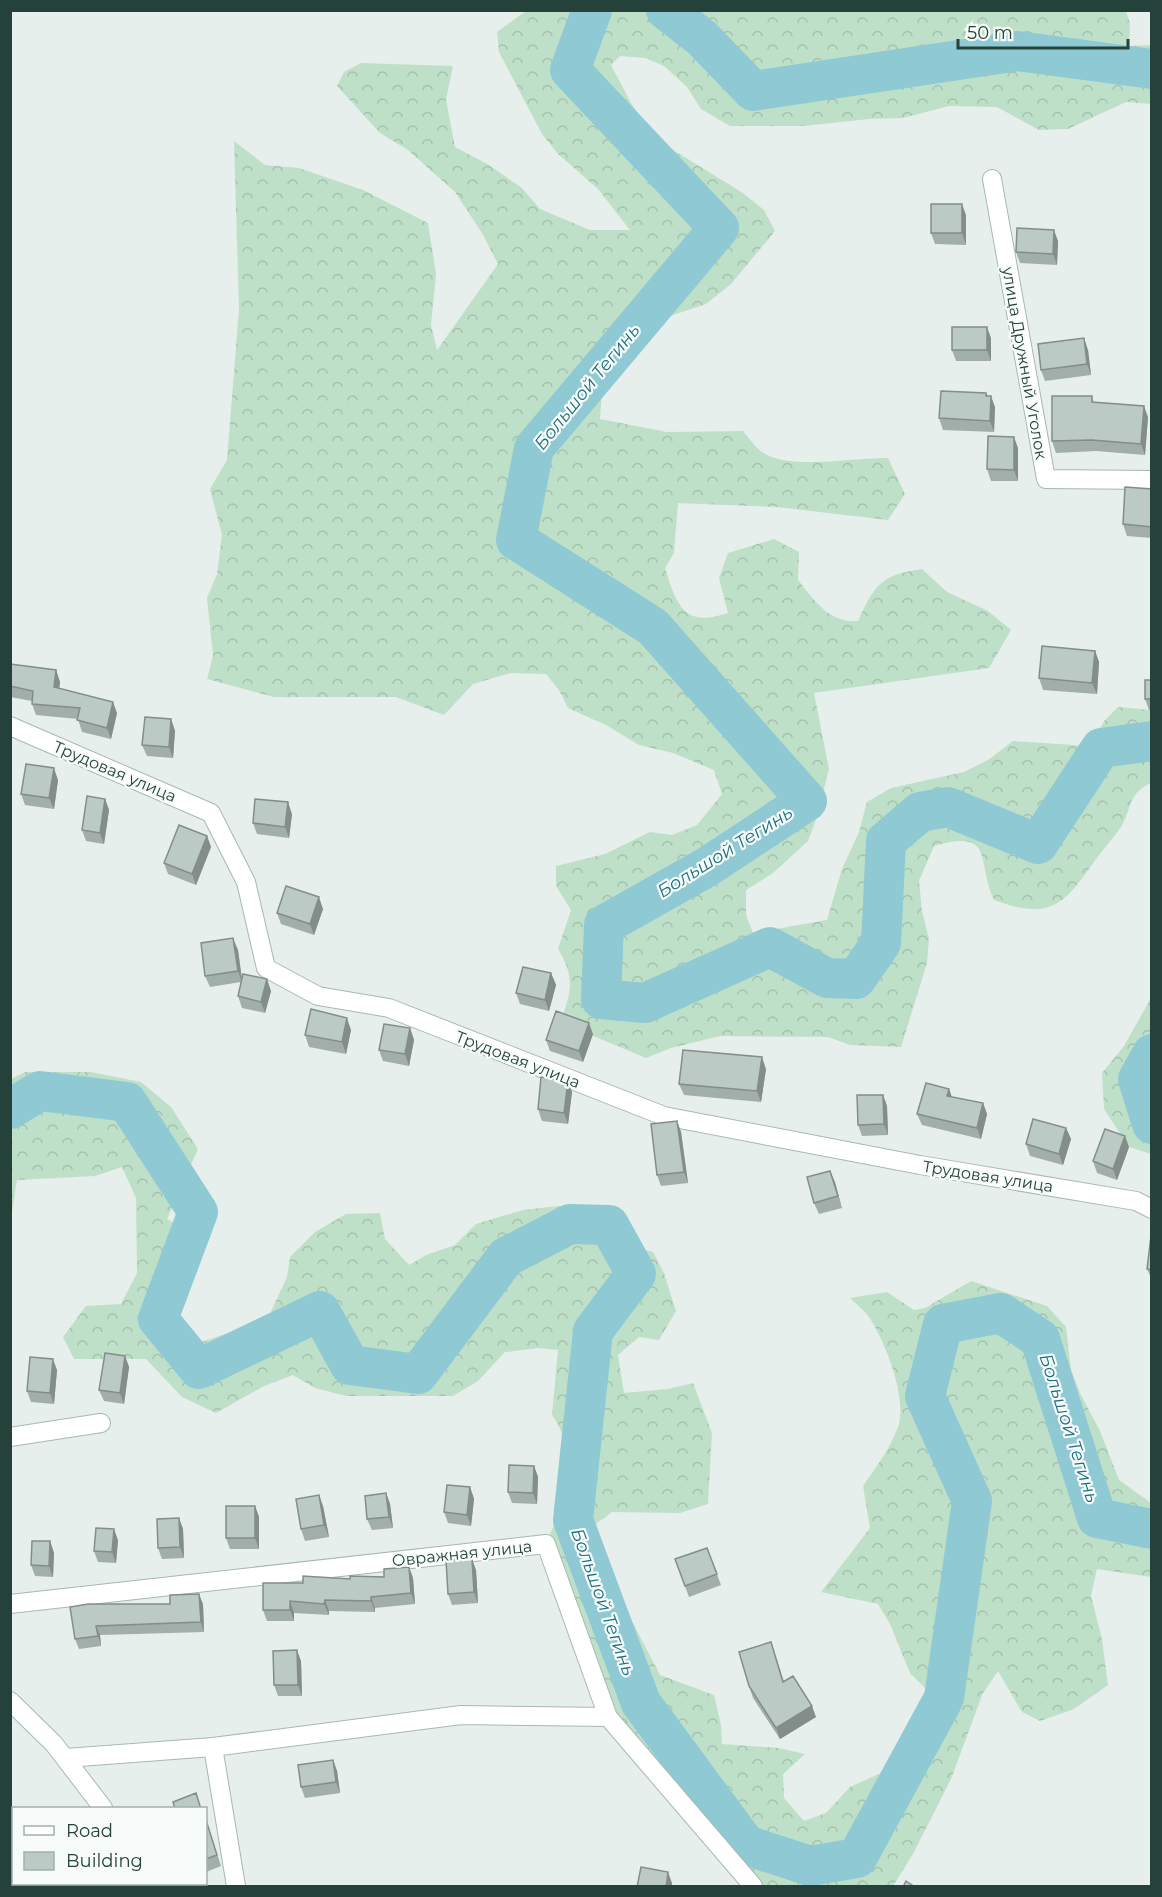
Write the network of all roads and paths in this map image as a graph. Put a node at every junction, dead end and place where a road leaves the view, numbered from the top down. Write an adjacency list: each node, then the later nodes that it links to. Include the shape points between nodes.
1 (992, 179): 2 (street, улица Дружный Уголок, via 1046,479)
2 (1152, 480)
3 (10, 726): 4 (street, Трудовая улица, via 211,813 246,882 266,968 318,996 389,1008 664,1116 1136,1201)
4 (1152, 1209)
5 (101, 1423): 6 (street)
6 (10, 1437)
7 (10, 1604): 9 (street, Овражная улица, via 546,1544)
8 (10, 1701): 11 (street)
9 (608, 1717): 10 (street, via 461,1715); 14 (street, Овражная улица)
10 (213, 1747): 11 (street); 13 (street)
11 (66, 1758): 12 (street)
12 (103, 1807)
13 (236, 1887)
14 (753, 1887)

